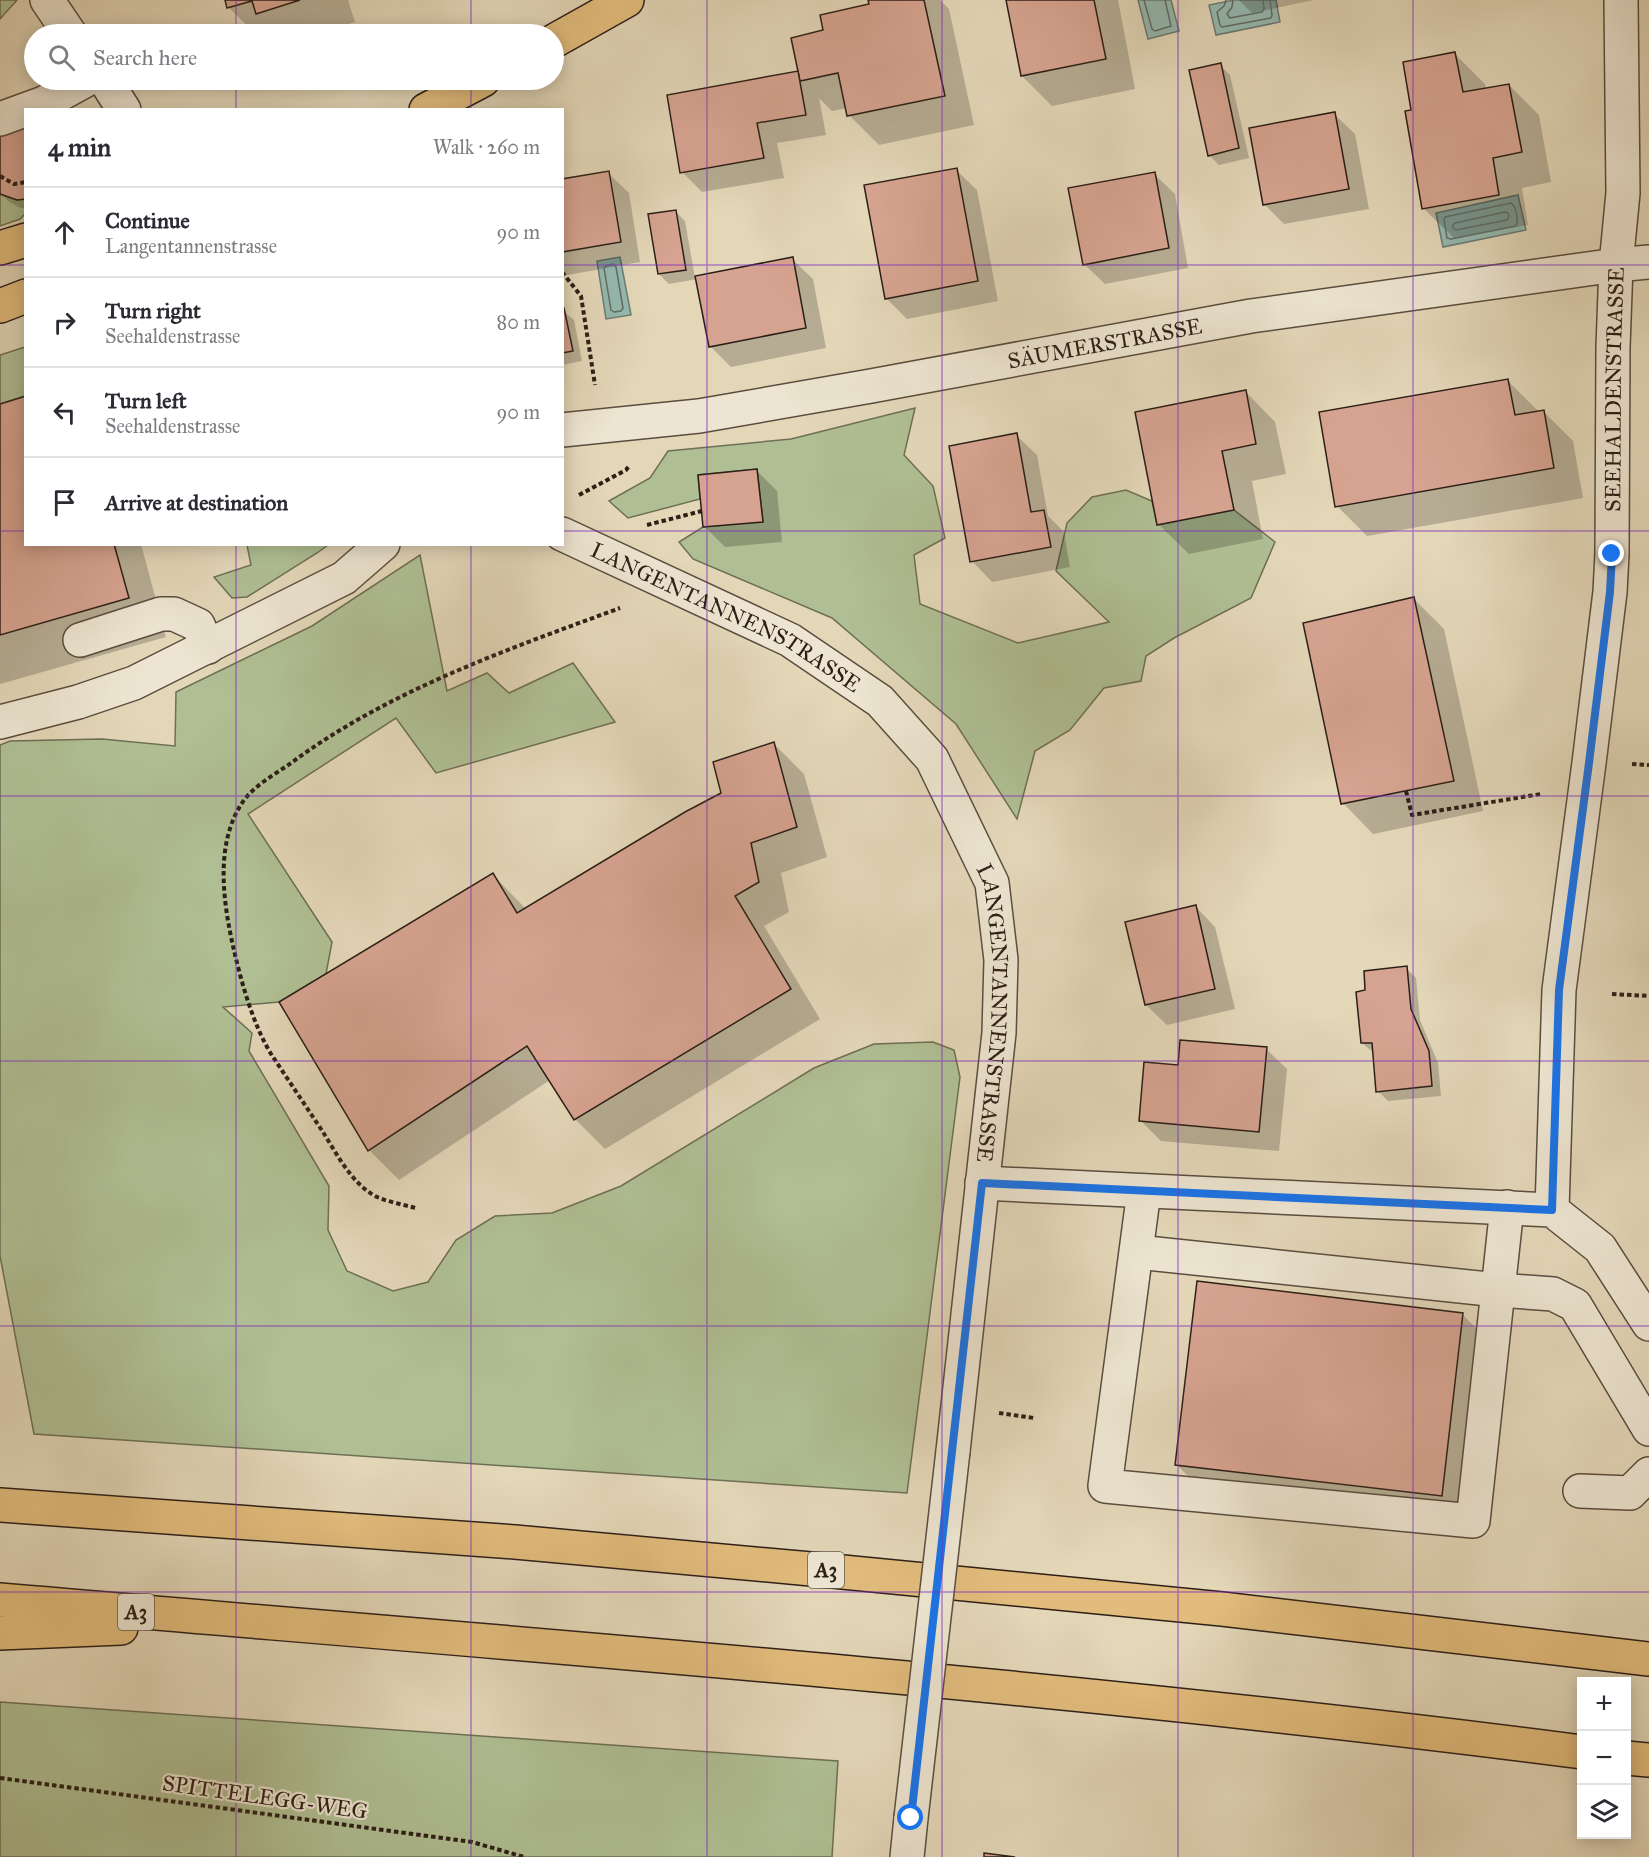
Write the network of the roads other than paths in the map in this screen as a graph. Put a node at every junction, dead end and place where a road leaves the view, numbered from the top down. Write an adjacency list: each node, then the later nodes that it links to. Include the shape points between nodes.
1 (48, 0): 4 (street)
2 (627, 0): 5 (main road)
3 (1621, 0): 17 (street, SEEHALDENSTRASSE, via 1623,193)
4 (64, 24)
5 (564, 35)
6 (68, 90): 9 (street)
7 (111, 90): 10 (street)
8 (464, 90): 11 (main road)
9 (30, 108)
10 (123, 108)
11 (430, 108)
12 (24, 110): 13 (street)
13 (0, 119)
14 (24, 241): 15 (main road)
15 (0, 248)
16 (1649, 262): 17 (street, SÄUMERSTRASSE)
17 (1616, 265): 20 (street, SÄUMERSTRASSE, via 1251,315 699,416); 29 (street, SEEHALDENSTRASSE, via 1610,592 1559,990)
18 (24, 297): 19 (main road)
19 (0, 306)
20 (564, 430)
21 (564, 535): 26 (street, LANGENTANNENSTRASSE, via 790,640 880,701 932,759 992,883 1002,960 999,1033)
22 (380, 546): 24 (street, via 344,578)
23 (80, 640): 24 (street, via 161,614 174,614 198,626)
24 (208, 647): 25 (street, via 134,683)
25 (0, 722)
26 (982, 1183): 27 (street); 44 (street, LANGENTANNENSTRASSE, bridge)
27 (1144, 1191): 28 (street); 30 (street)
28 (1507, 1207): 29 (street); 31 (street)
29 (1552, 1210): 32 (street, via 1600,1248)
30 (1137, 1252): 31 (street); 31 (street, via 1105,1486 1473,1521)
31 (1498, 1290): 33 (street, via 1552,1294 1575,1305)
32 (1649, 1324)
33 (1649, 1429)
34 (1649, 1474): 35 (street, via 1630,1493)
35 (1580, 1491)
36 (0, 1505): 40 (main road, A3, via 515,1542 822,1569 1222,1609)
37 (0, 1600): 38 (main road, A3)
38 (271, 1623): 39 (main road); 41 (main road, A3, via 796,1667 1277,1716)
39 (0, 1633)
40 (1649, 1659)
41 (1577, 1752)
42 (1631, 1759): 43 (main road)
43 (1649, 1761)
44 (907, 1857)

